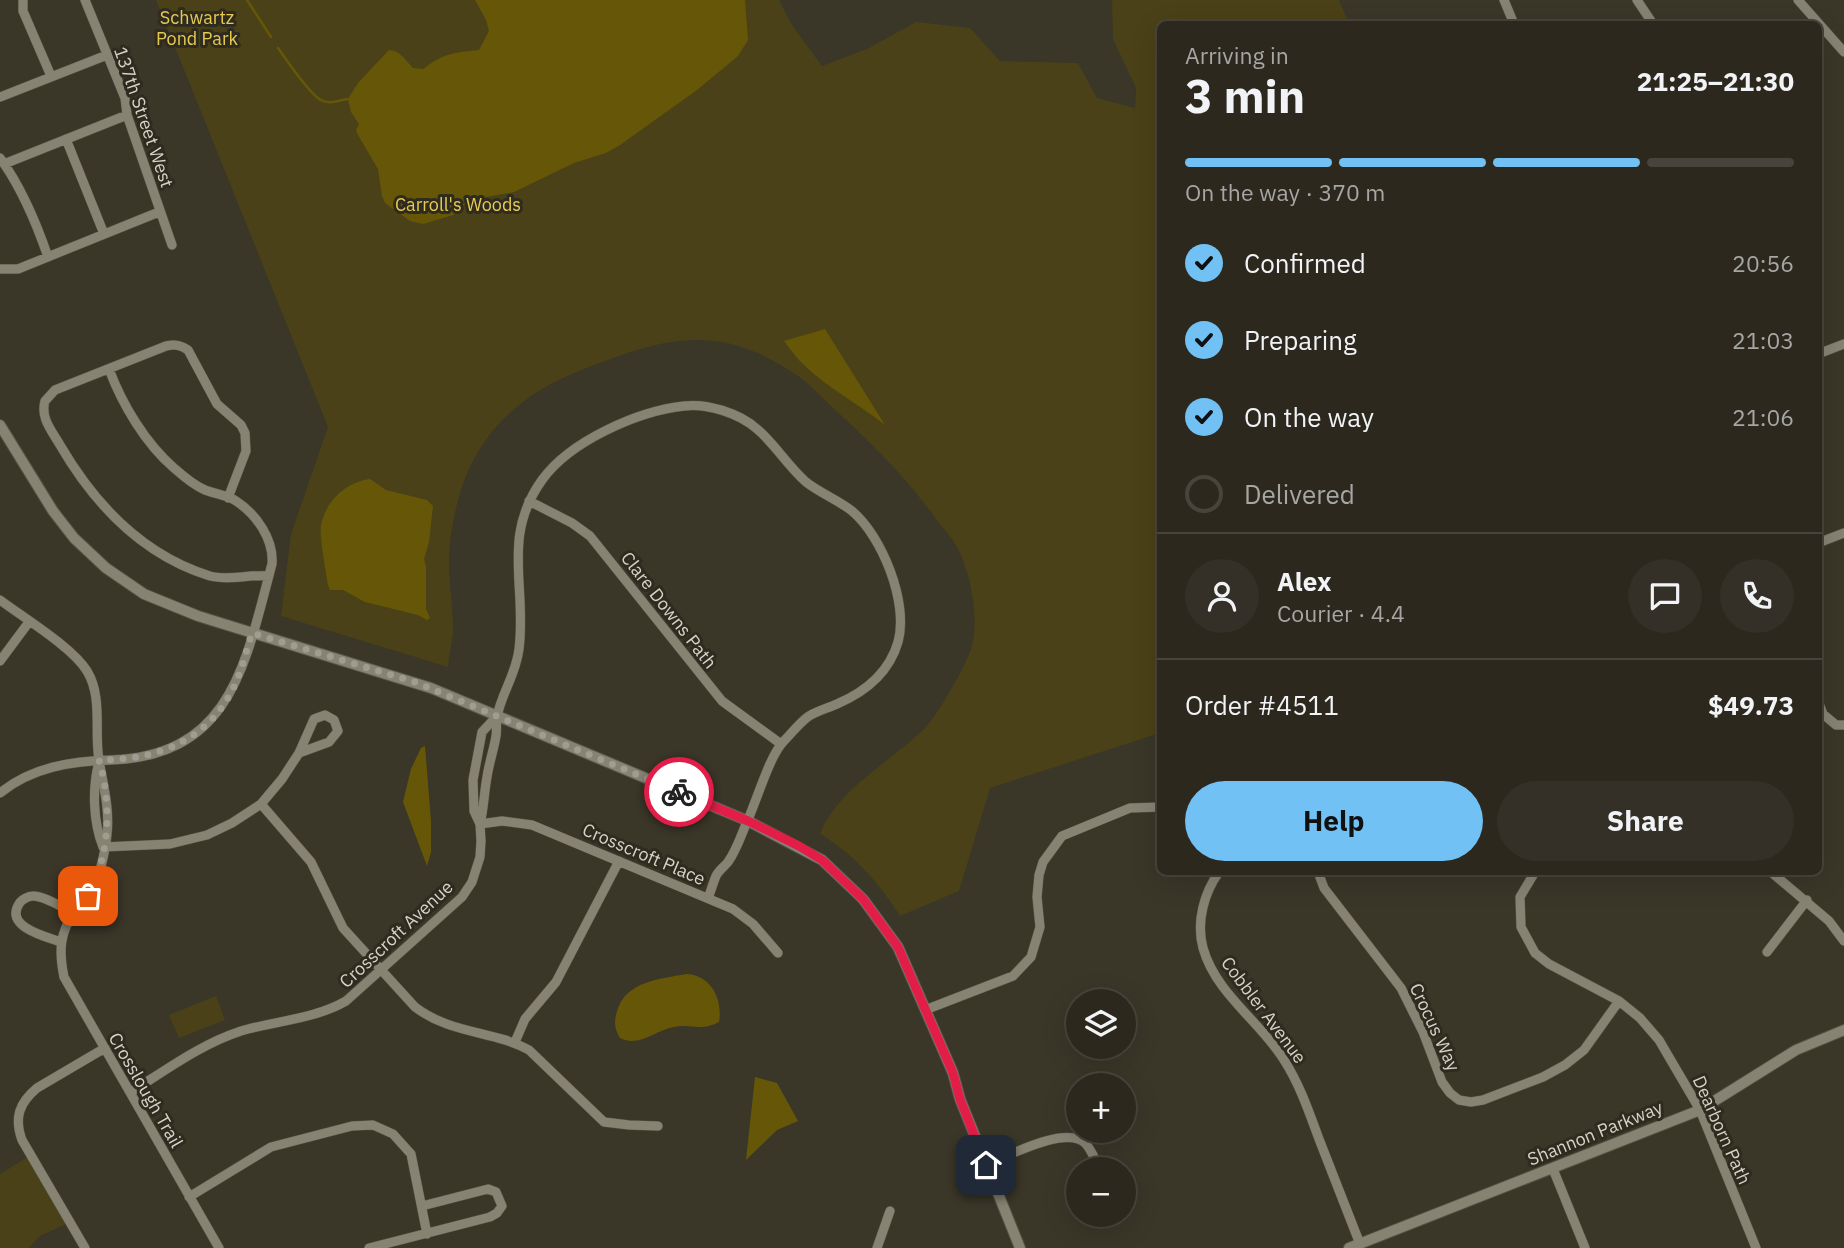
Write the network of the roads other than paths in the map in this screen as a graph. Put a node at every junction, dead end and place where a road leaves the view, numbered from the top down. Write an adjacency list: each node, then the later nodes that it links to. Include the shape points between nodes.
1 (23, 0): 12 (street, via 23,12)
2 (85, 0): 11 (street, 137th Street West)
3 (1504, 0): 6 (street)
4 (1637, 0): 7 (street)
5 (1798, 0): 8 (street)
6 (1513, 21)
7 (1651, 21)
8 (1817, 21)
9 (1822, 27): 10 (street)
10 (1844, 52)
11 (107, 55): 12 (street); 14 (street, 137th Street West)
12 (51, 76): 13 (street)
13 (0, 97)
14 (127, 115): 15 (street); 17 (street, 137th Street West)
15 (66, 139): 16 (street); 18 (street)
16 (2, 161): 20 (street, via 31,212)
17 (159, 212): 18 (street); 19 (street, 137th Street West)
18 (104, 234): 20 (street)
19 (172, 245)
20 (48, 257): 21 (street, via 18,269)
21 (0, 269)
22 (1844, 344): 23 (street)
23 (1822, 350)
24 (109, 369): 26 (street, via 121,397 166,460 195,484); 26 (street, via 174,344 188,350 218,404 245,433 246,451); 30 (street, via 55,390 44,401 44,416 86,486 117,522 169,559 219,578)
25 (0, 425): 33 (street, via 53,511 106,568 163,603)
26 (228, 498): 30 (street, via 246,510 269,538 273,555)
27 (529, 501): 36 (street, via 517,554 519,651); 38 (street, Clare Downs Path, via 590,536 722,701); 38 (street, via 555,465 576,448 631,420 687,405 717,409 757,429 799,476 866,524 884,556 897,596 898,643 887,667 871,685 809,716)
28 (1844, 533): 29 (street)
29 (1822, 541)
30 (269, 576): 33 (street)
31 (0, 600): 32 (street, Crosslough Trail)
32 (29, 622): 34 (street); 40 (street, Crosslough Trail, via 76,658 89,676)
33 (252, 633): 36 (street, via 415,682); 40 (street, via 228,698 197,733 146,757)
34 (0, 661)
35 (1822, 711): 37 (street, via 1836,726)
36 (497, 716): 44 (street); 45 (street, Crosscroft Avenue); 45 (street, Crosscroft Avenue, via 482,732 477,752 473,795)
37 (1844, 725)
38 (781, 744): 44 (street)
39 (299, 753): 39 (street, via 314,719 325,715 334,720 338,732 333,740); 42 (street)
40 (99, 760): 41 (street, via 41,771); 46 (street, Crosslough Trail, via 94,779 97,833)
41 (0, 793)
42 (261, 804): 46 (street, via 232,824 194,839); 59 (street, via 307,855 343,929)
43 (1157, 807): 61 (street, via 1130,808 1062,836 1039,875 1040,927 1031,957 1013,976)
44 (748, 821): 52 (street); 61 (street, via 822,860 848,883 898,947)
45 (480, 824): 47 (street, Crosscroft Place, via 532,825); 59 (street, Crosscroft Avenue, via 480,857 467,890)
46 (103, 847): 54 (street, Crosslough Trail, via 97,878)
47 (620, 861): 52 (street, Crosscroft Place); 63 (street, via 556,982 525,1019)
48 (1217, 875): 75 (street, Cobbler Avenue, via 1201,918 1206,957 1219,982 1272,1042 1292,1073)
49 (1319, 875): 60 (street, Crocus Way, via 1324,888 1401,988 1442,1082 1459,1100 1483,1100 1565,1065 1584,1050)
50 (1533, 875): 60 (street, Dearborn Path, via 1521,897 1521,927 1535,953)
51 (1775, 875): 53 (street)
52 (708, 898): 58 (street, Crosscroft Place, via 745,916)
53 (1807, 900): 55 (street); 57 (street)
54 (74, 913): 56 (street, Crosslough Trail); 56 (street, via 34,896 18,904 19,922)
55 (1844, 941)
56 (61, 942): 64 (street, Crosslough Trail, via 64,977)
57 (1766, 952)
58 (778, 953)
59 (382, 972): 63 (street, via 425,1015 462,1031); 65 (street, Crosscroft Avenue, via 339,1006 231,1035)
60 (1619, 1001): 66 (street, Dearborn Path, via 1659,1040)
61 (925, 1010): 69 (street)
62 (1844, 1030): 66 (street, Shannon Parkway, via 1796,1050)
63 (515, 1042): 67 (street, via 538,1057 604,1122)
64 (104, 1048): 65 (street, Crosslough Trail); 76 (street, via 27,1096 18,1115 22,1140)
65 (131, 1092): 71 (street, Crosslough Trail)
66 (1700, 1110): 70 (street, Shannon Parkway); 82 (street, Dearborn Path)
67 (658, 1126)
68 (1094, 1157): 69 (street, via 1086,1143 1051,1139)
69 (986, 1165): 80 (street)
70 (1553, 1169): 75 (street, Shannon Parkway); 81 (street)
71 (189, 1197): 72 (street, via 271,1147 373,1125 407,1147 414,1160); 77 (street, Crosslough Trail)
72 (422, 1206): 74 (street); 74 (street, via 488,1189 496,1192 502,1206 490,1217)
73 (890, 1211): 79 (street)
74 (426, 1234): 78 (street)
75 (1354, 1246)
76 (85, 1248)
77 (219, 1248)
78 (369, 1248)
79 (877, 1248)
80 (1020, 1248)
81 (1585, 1248)
82 (1756, 1248)

